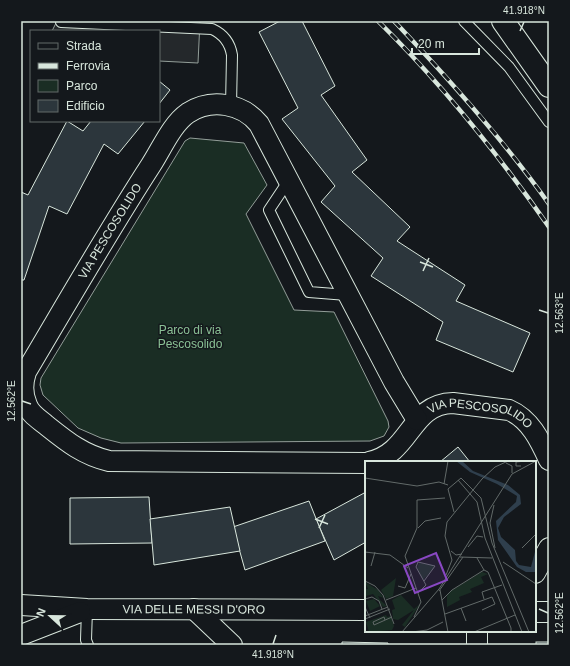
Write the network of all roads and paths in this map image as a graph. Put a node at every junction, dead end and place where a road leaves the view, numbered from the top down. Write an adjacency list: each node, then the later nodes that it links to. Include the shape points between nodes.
1 (464, 21): 6 (lane, via 509,67)
2 (502, 21): 4 (main road)
3 (61, 22): 5 (lane, via 212,29 221,33 231,47)
4 (549, 86)
5 (231, 106): 7 (street, VIA PESCOSOLIDO, via 249,115 259,124); 12 (street, VIA PESCOSOLIDO, via 220,104 202,107 187,114 177,124 26,372 22,384 27,407 71,445 87,454 109,461)
6 (549, 122)
7 (289, 180): 8 (street, VIA PESCOSOLIDO); 8 (lane, via 269,210 309,292)
8 (348, 295): 9 (street, VIA PESCOSOLIDO)
9 (417, 420): 10 (street, VIA PESCOSOLIDO, via 429,409 443,403 509,410 523,418); 11 (street, VIA PESCOSOLIDO, via 401,444 384,458)
10 (549, 460)
11 (373, 461)
12 (365, 463)
13 (549, 548): 14 (street)
14 (536, 571)
15 (21, 605): 17 (street, VIA DELLE MESSI D'ORO)
16 (194, 609): 17 (street, VIA DELLE MESSI D'ORO); 18 (street, VIA DELLE MESSI D'ORO); 24 (street)
17 (87, 610): 22 (street); 23 (lane)
18 (365, 610)
19 (536, 612): 20 (street)
20 (549, 612)
21 (477, 632): 25 (street)
22 (21, 635)
23 (88, 645)
24 (232, 645)
25 (477, 645)

